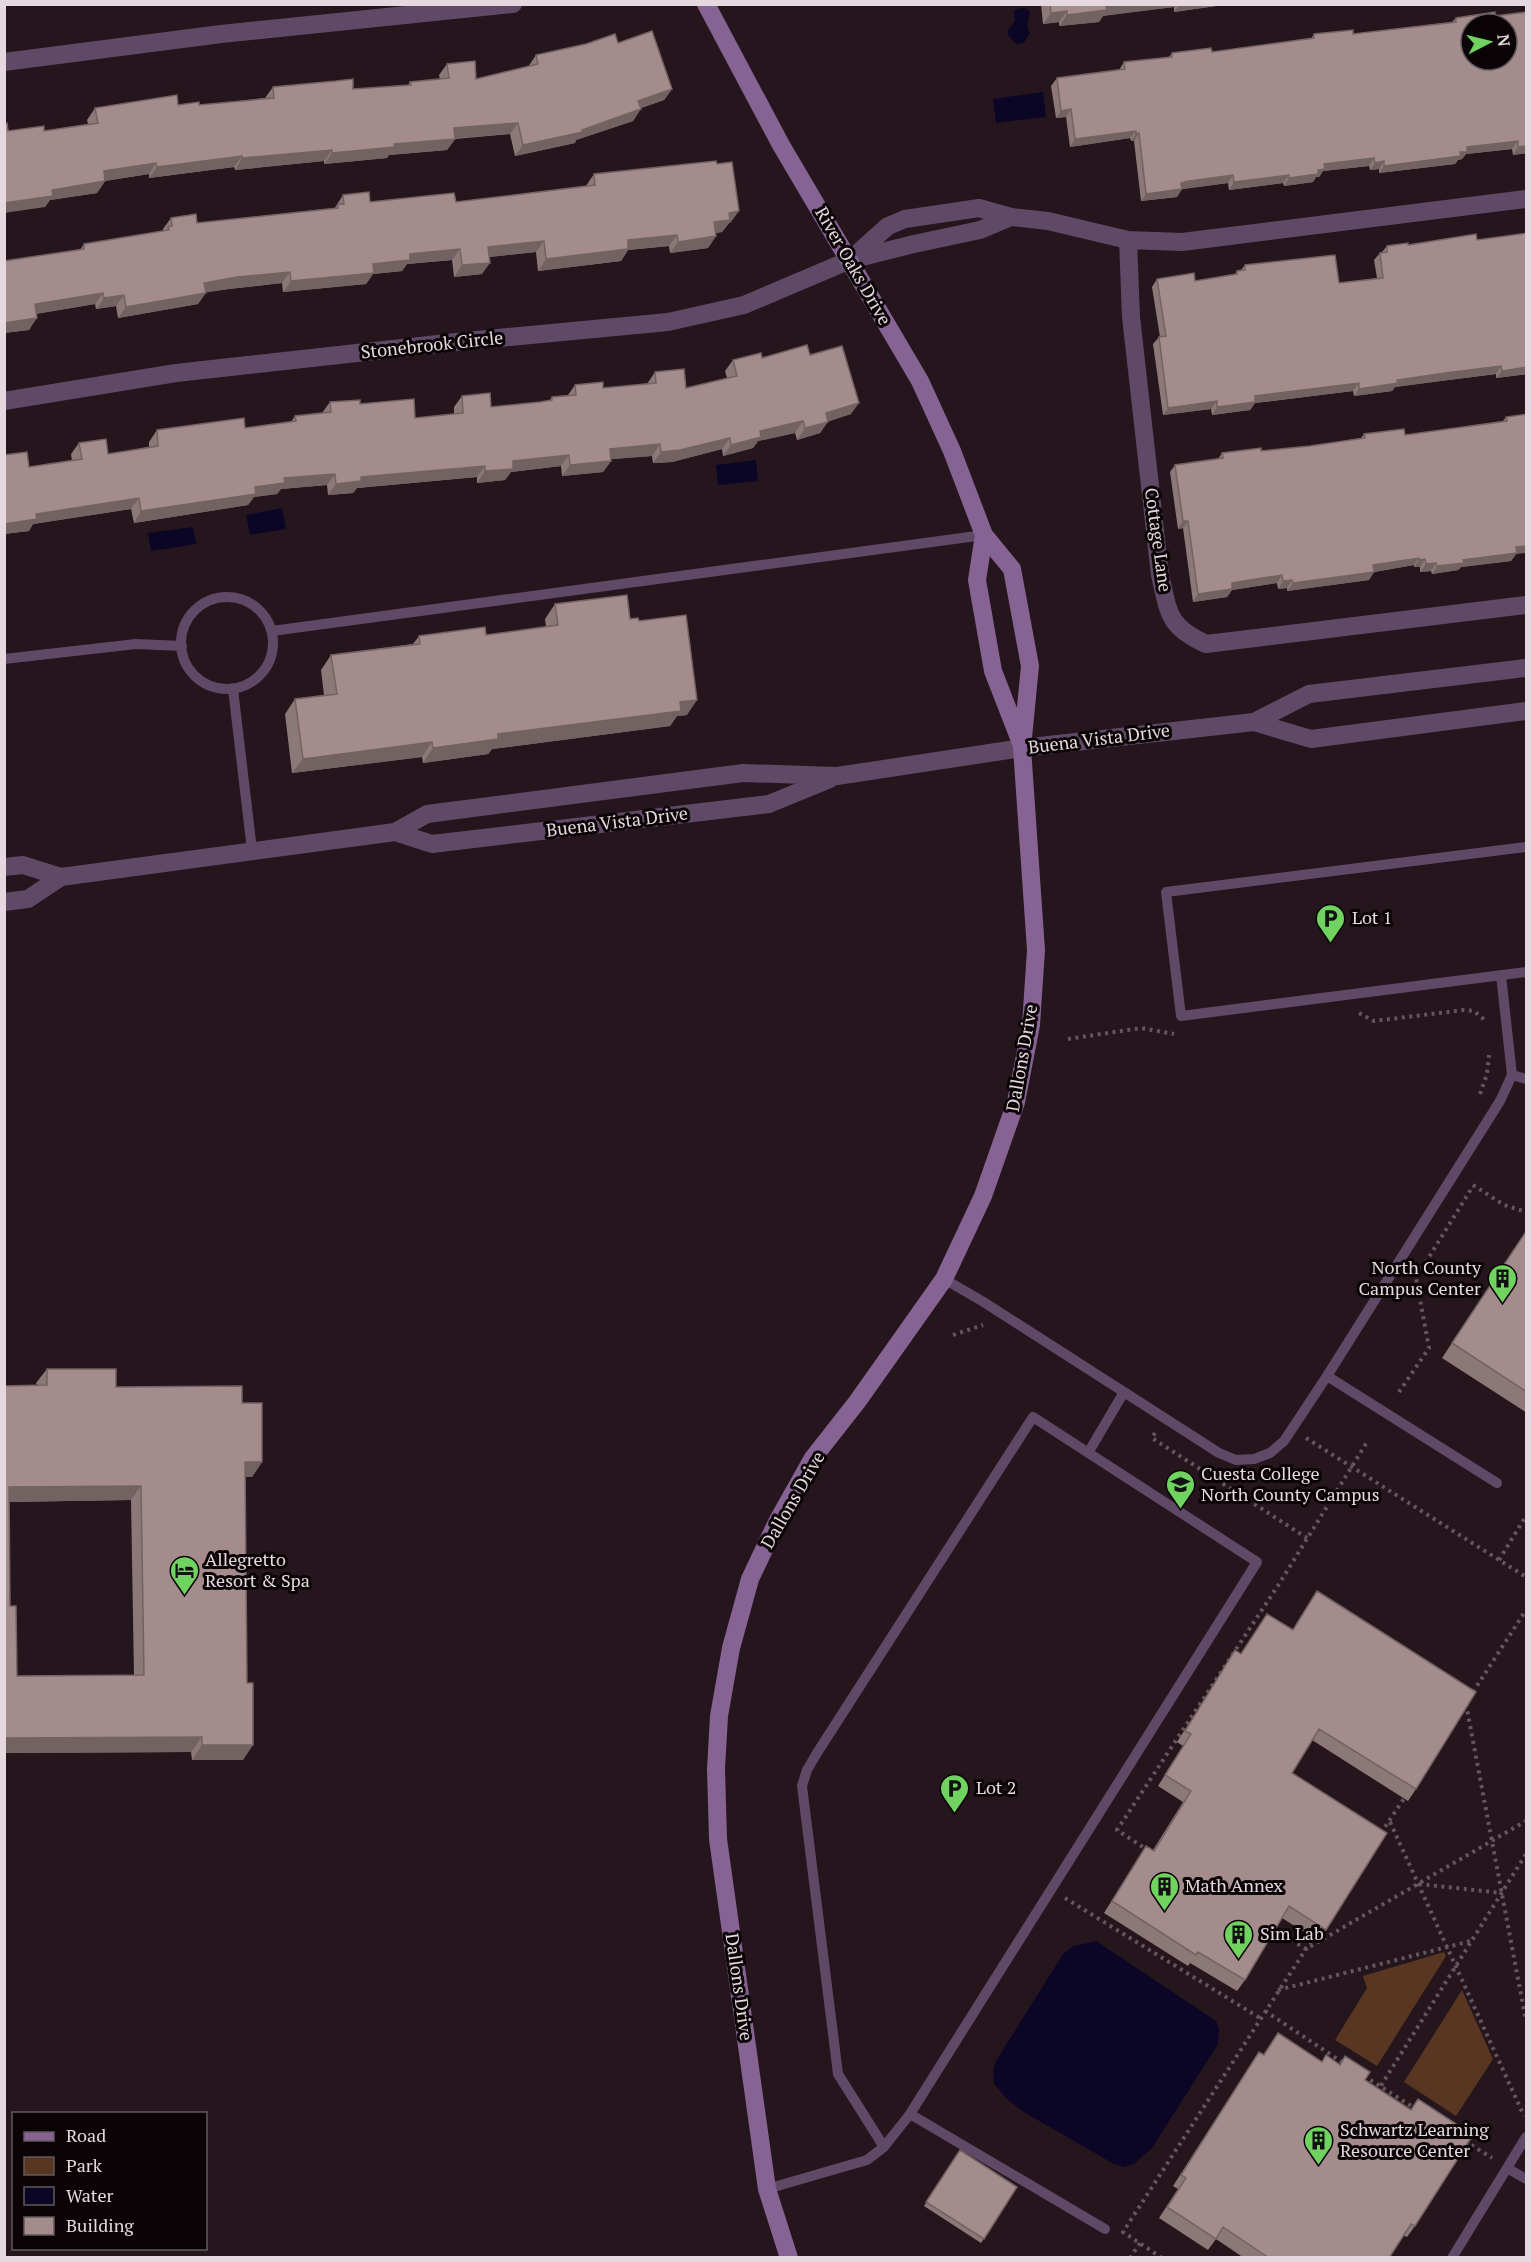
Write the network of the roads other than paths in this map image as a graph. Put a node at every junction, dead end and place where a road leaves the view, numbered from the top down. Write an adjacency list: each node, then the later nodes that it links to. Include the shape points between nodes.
1 (513, 4): 3 (street, via 221,34)
2 (706, 4): 7 (street, River Oaks Drive, via 781,145)
3 (4, 62)
4 (1527, 199): 6 (street, via 1182,242)
5 (1011, 217): 6 (street, via 1048,221); 7 (street, via 980,230); 7 (street, via 979,208 905,219 888,226)
6 (1128, 240): 10 (street, Cottage Lane, via 1131,316 1160,575 1170,616 1185,634 1206,644)
7 (850, 260): 8 (street, Stonebrook Circle, via 744,305 668,322 176,373); 9 (street, River Oaks Drive, via 920,381)
8 (4, 401)
9 (984, 535): 11 (lane); 18 (street, River Oaks Drive, via 977,580 993,671); 18 (street, River Oaks Drive, via 1012,569 1023,619 1030,666)
10 (1527, 605)
11 (272, 631): 12 (lane, via 254,605 240,598 224,597 209,600 195,610 186,622); 15 (lane, via 274,645 264,672 253,682)
12 (182, 646): 13 (lane, via 136,644); 15 (lane, via 188,668 198,679 225,690)
13 (4, 659)
14 (1527, 668): 17 (street, Buena Vista Drive, via 1309,694)
15 (233, 689): 22 (lane)
16 (1527, 711): 17 (street, Buena Vista Drive, via 1311,739)
17 (1254, 722): 18 (street, Buena Vista Drive)
18 (1022, 748): 19 (street, Buena Vista Drive); 30 (street, Dallons Drive, via 1036,950 1031,1025 1013,1113 983,1196)
19 (837, 776): 20 (street, Buena Vista Drive, via 743,774 427,814); 20 (street, Buena Vista Drive, via 769,804 432,844)
20 (395, 832): 22 (street, Buena Vista Drive)
21 (1527, 847): 27 (lane, via 1166,892 1181,1016)
22 (252, 850): 24 (street, Buena Vista Drive)
23 (4, 867): 24 (street, Buena Vista Drive, via 23,865)
24 (61, 877): 25 (street, Buena Vista Drive, via 28,899)
25 (4, 902)
26 (1527, 972): 27 (lane)
27 (1501, 975): 28 (lane)
28 (1512, 1076): 29 (lane); 31 (lane)
29 (1527, 1079)
30 (944, 1279): 32 (lane); 40 (street, Dallons Drive, via 813,1458 750,1580 731,1648 719,1716 718,1839)
31 (1327, 1376): 32 (lane, via 1284,1441 1270,1453 1254,1459 1236,1460 1219,1453); 34 (lane)
32 (1124, 1392): 33 (lane)
33 (1088, 1453): 35 (lane, via 1257,1562); 37 (lane, via 1033,1417 817,1753 802,1786 838,2073)
34 (1497, 1483)
35 (910, 2114): 37 (lane); 41 (lane)
36 (1527, 2137): 38 (lane)
37 (884, 2147): 40 (lane, via 867,2160)
38 (1508, 2168): 39 (lane); 43 (lane)
39 (1527, 2179)
40 (767, 2189): 42 (street, Dallons Drive)
41 (1105, 2229)
42 (789, 2258)
43 (1452, 2258)

